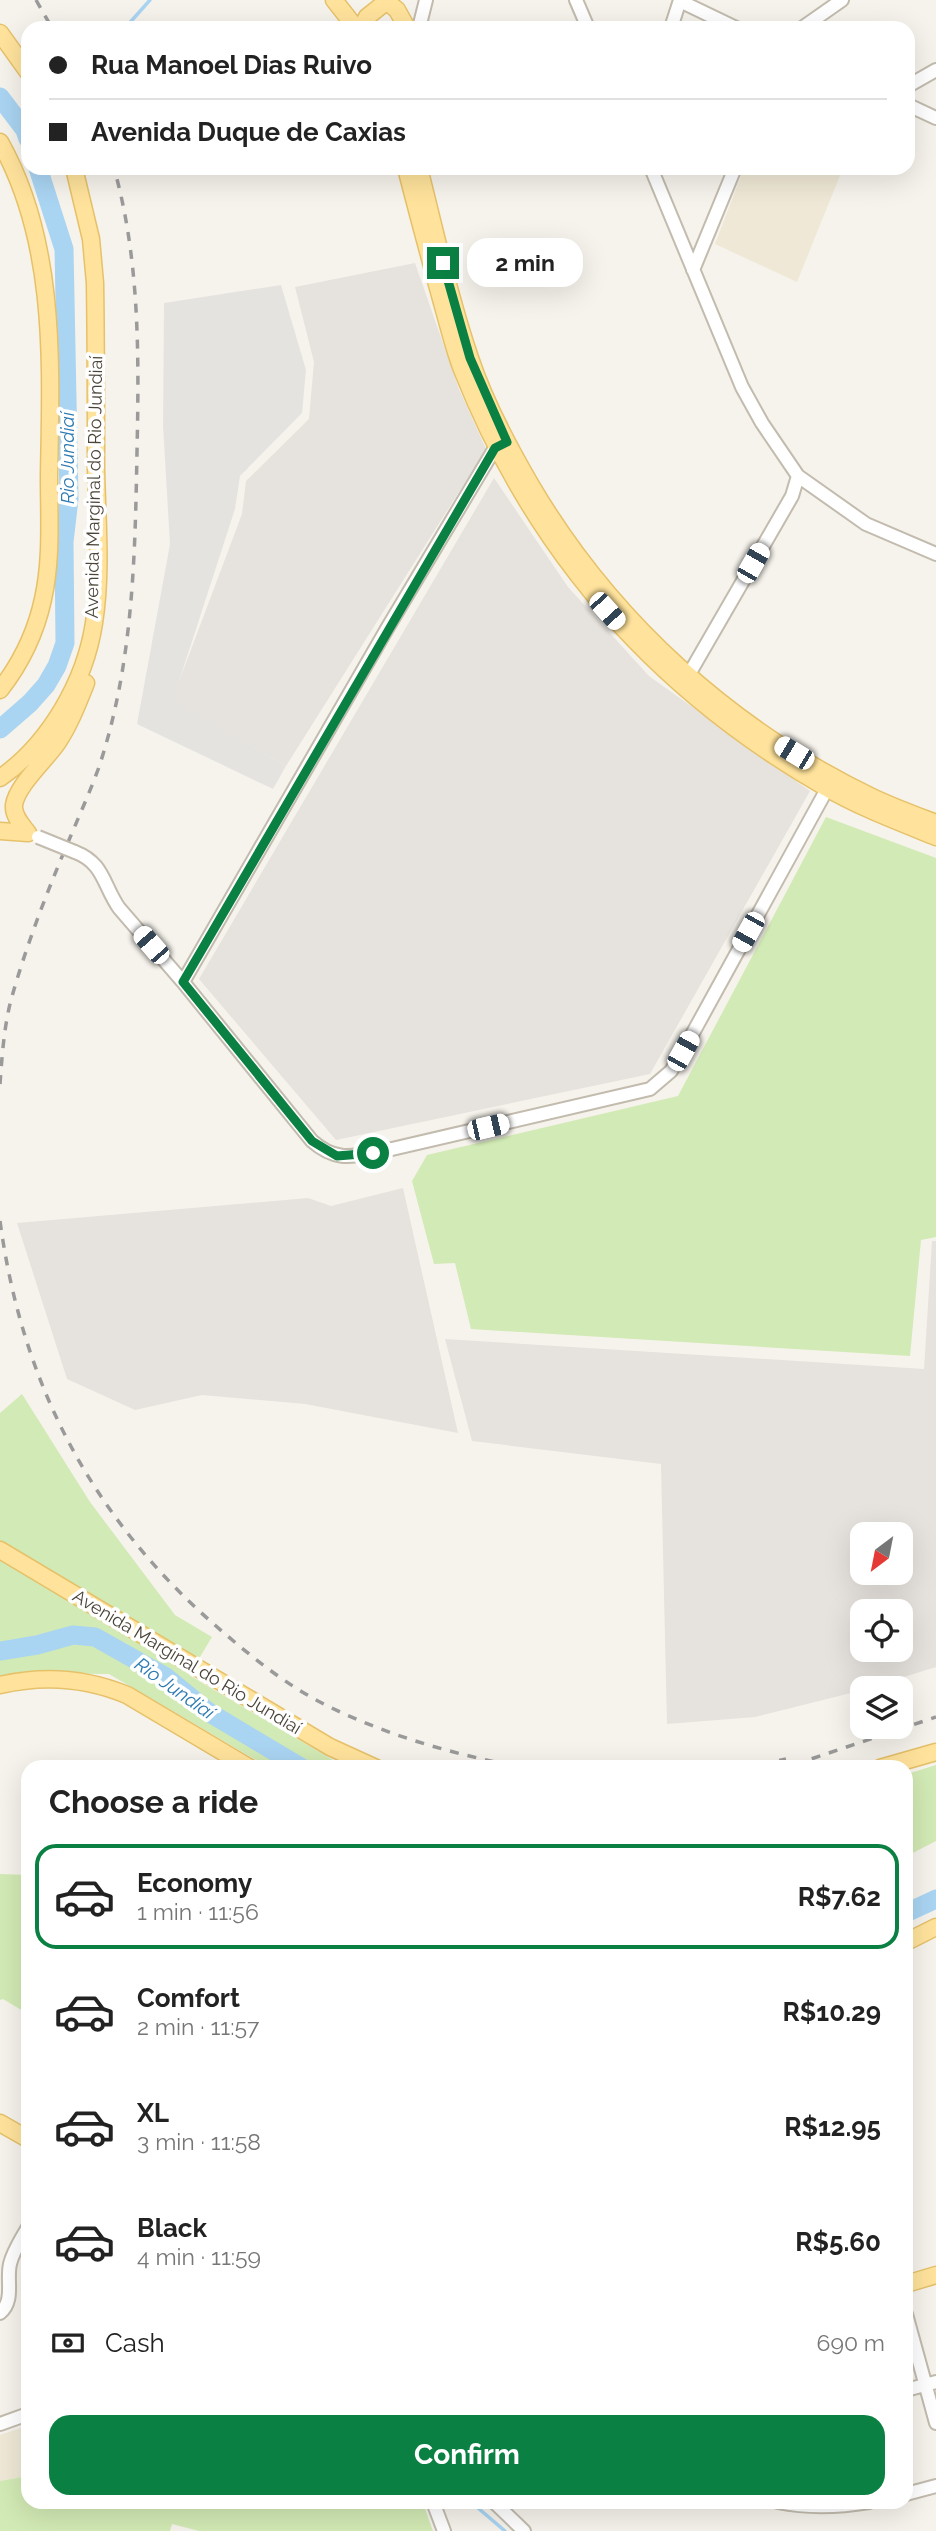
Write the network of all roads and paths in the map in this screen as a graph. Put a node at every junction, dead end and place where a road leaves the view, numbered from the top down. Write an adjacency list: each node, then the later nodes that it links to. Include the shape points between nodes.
1 (334, 0): 7 (main road)
2 (388, 0): 8 (main road); 9 (main road)
3 (426, 0): 10 (street)
4 (576, 0): 11 (street)
5 (680, 0): 12 (street); 13 (street)
6 (842, 0): 14 (street)
7 (353, 21)
8 (364, 21)
9 (403, 21)
10 (421, 21)
11 (585, 21)
12 (673, 21)
13 (722, 21)
14 (812, 21)
15 (0, 33): 16 (main road)
16 (21, 62)
17 (936, 70): 18 (street)
18 (915, 82)
19 (915, 108): 20 (street)
20 (936, 118)
21 (0, 142): 33 (main road, via 27,205 44,278 50,444 44,596 24,653)
22 (76, 175): 31 (main road, Avenida Marginal do Rio Jundiaí, via 91,239 95,283)
23 (408, 175): 28 (main road, via 461,369)
24 (421, 175): 28 (main road, via 470,358)
25 (654, 175): 27 (street)
26 (732, 175): 27 (street)
27 (692, 270): 29 (street, via 742,387)
28 (501, 445): 32 (main road, via 600,585); 35 (main road, via 546,532 625,631 721,719); 40 (street)
29 (798, 476): 30 (street, via 866,524); 32 (street, via 792,496)
30 (936, 554)
31 (94, 626): 34 (main road, Avenida Marginal do Rio Jundiaí, via 61,711 29,754); 38 (main road, via 95,649 72,716 15,801 15,814)
32 (688, 676): 36 (main road, via 752,726 832,777)
33 (0, 690)
34 (0, 778)
35 (827, 789): 39 (main road); 40 (street, via 683,1051 671,1071 650,1089 379,1153 337,1156 312,1141)
36 (936, 823)
37 (0, 831): 38 (main road)
38 (33, 835): 40 (street, bridge, via 94,862 120,908)
39 (936, 837)
40 (183, 982)
41 (0, 1550): 45 (main road, Avenida Marginal do Rio Jundiaí)
42 (0, 1685): 44 (main road, via 61,1678 107,1687)
43 (936, 1752): 46 (main road)
44 (237, 1760)
45 (358, 1760)
46 (908, 1760)
47 (936, 1927): 48 (main road)
48 (913, 1938)
49 (0, 2123): 50 (main road)
50 (21, 2135)
51 (21, 2240): 54 (street, via 10,2260 7,2307)
52 (936, 2275): 53 (main road)
53 (913, 2282)
54 (0, 2313)
55 (913, 2334): 56 (street)
56 (930, 2383): 57 (street); 59 (street)
57 (913, 2388)
58 (21, 2416): 60 (street)
59 (936, 2423)
60 (0, 2424)
61 (936, 2486): 62 (street)
62 (913, 2492)
63 (436, 2509): 65 (street)
64 (501, 2509): 66 (street)
65 (444, 2531)
66 (524, 2531)

